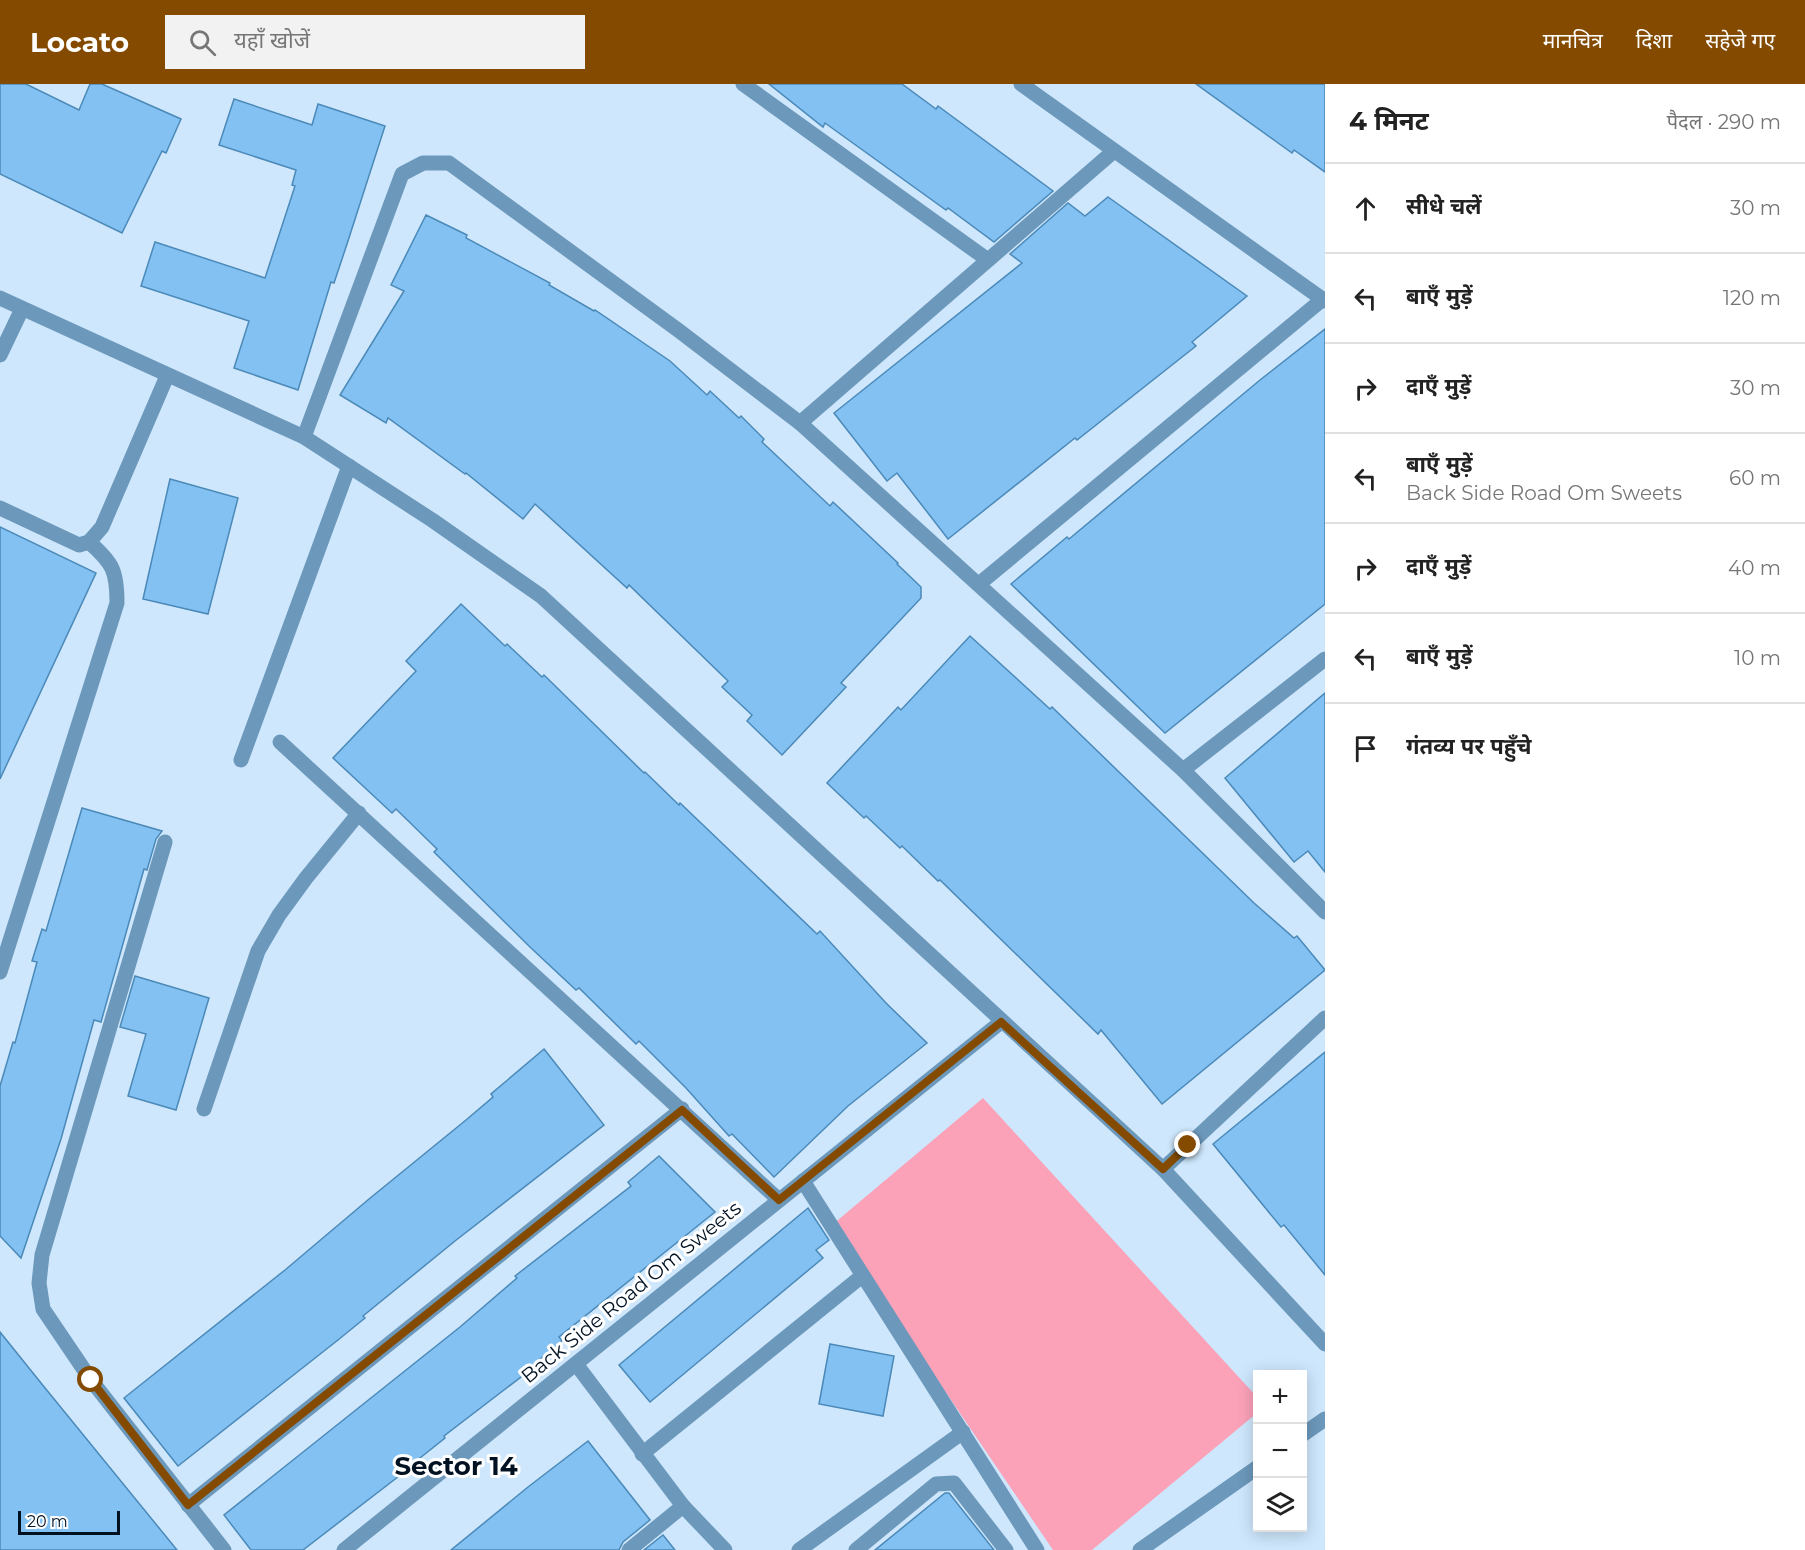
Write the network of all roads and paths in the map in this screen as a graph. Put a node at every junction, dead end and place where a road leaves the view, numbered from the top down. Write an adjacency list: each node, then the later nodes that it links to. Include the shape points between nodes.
1 (743, 84): 4 (street)
2 (1021, 84): 3 (street)
3 (1114, 151): 4 (street); 6 (street)
4 (988, 260): 10 (street)
5 (0, 298): 7 (street)
6 (1324, 300): 15 (street)
7 (22, 309): 8 (street); 9 (street)
8 (0, 355)
9 (167, 376): 11 (street); 14 (street, via 102,527)
10 (800, 423): 11 (street, via 449,163 423,163 402,174); 15 (street)
11 (303, 437): 12 (street)
12 (349, 466): 18 (street); 26 (street, via 541,596)
13 (0, 508): 14 (street, via 79,545)
14 (89, 542): 23 (street, via 114,569 117,603)
15 (979, 584): 19 (street)
16 (1325, 659): 19 (street)
17 (280, 742): 20 (street)
18 (241, 760)
19 (1183, 770): 22 (street)
20 (359, 813): 27 (street, via 306,878 258,951); 28 (street)
21 (165, 842): 40 (street, via 42,1255 39,1283 43,1309 91,1380)
22 (1325, 912)
23 (2, 955): 24 (street)
24 (0, 972)
25 (1325, 1018): 29 (street)
26 (1001, 1022): 29 (street); 30 (street, Back Side Road Om Sweets)
27 (204, 1109)
28 (682, 1110): 31 (street); 40 (street)
29 (1163, 1169): 33 (street)
30 (802, 1181): 31 (street, Back Side Road Om Sweets); 32 (street)
31 (779, 1200): 34 (street, Back Side Road Om Sweets)
32 (862, 1276): 36 (street); 38 (street)
33 (1325, 1344)
34 (576, 1364): 38 (street); 43 (street, Back Side Road Om Sweets)
35 (1325, 1419): 37 (street)
36 (963, 1432): 46 (street); 49 (street)
37 (1307, 1432)
38 (642, 1454): 41 (street)
39 (1253, 1470): 50 (street)
40 (188, 1505): 42 (street)
41 (682, 1506): 44 (street); 45 (street)
42 (224, 1550)
43 (344, 1550)
44 (629, 1550)
45 (725, 1550)
46 (799, 1550)
47 (856, 1550): 48 (street, via 936,1484 945,1482 954,1483)
48 (1006, 1550)
49 (1037, 1550)
50 (1140, 1550)

